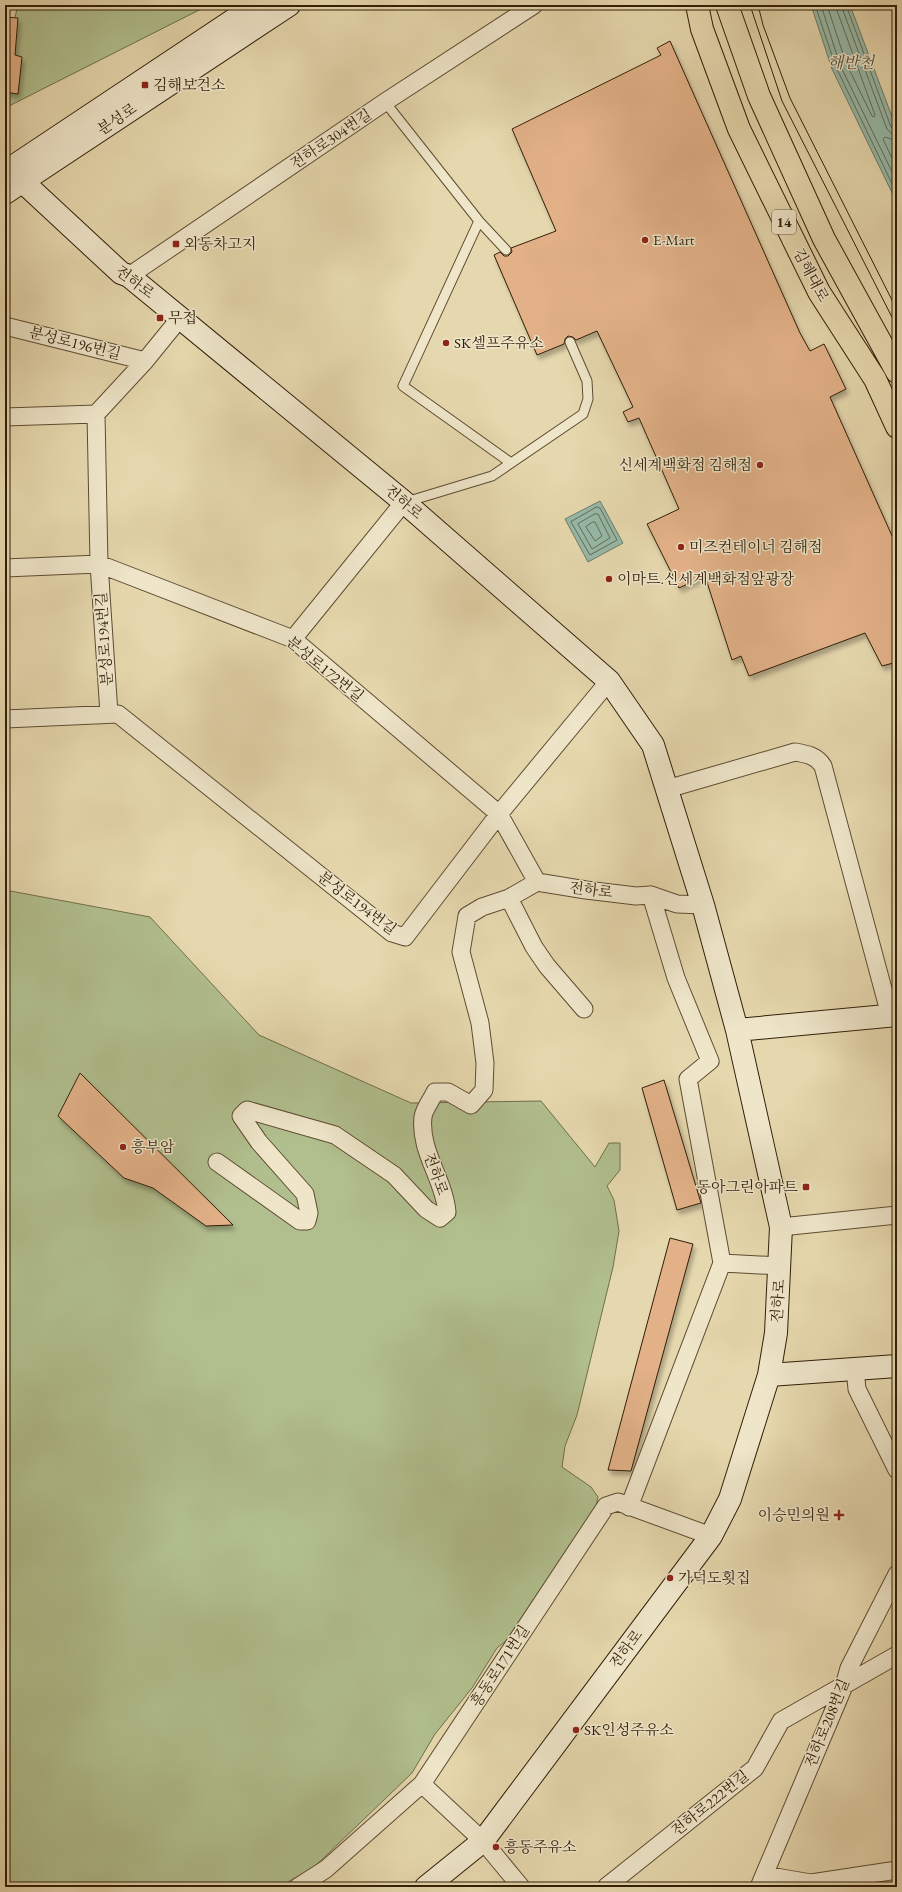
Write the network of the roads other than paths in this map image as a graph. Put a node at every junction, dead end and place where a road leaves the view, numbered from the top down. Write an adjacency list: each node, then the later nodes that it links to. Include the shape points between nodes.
1 (256, 5): 7 (main road, 분성로)
2 (289, 5): 7 (main road, 분성로)
3 (534, 5): 6 (street, 전하로304번길)
4 (697, 5): 18 (main road, 김해대로 / 14, via 702,29 739,130 818,292 875,380)
5 (727, 5): 15 (main road, 김해대로, via 759,96 821,232)
6 (385, 102): 8 (lane); 10 (street, 전하로304번길)
7 (10, 179): 10 (main road, 전하로, via 121,273)
8 (479, 221): 9 (lane); 19 (lane, via 403,386)
9 (506, 250)
10 (130, 276): 11 (main road, 전하로)
11 (180, 318): 14 (street); 20 (main road, 전하로)
12 (5, 326): 14 (street, 분성로196번길)
13 (570, 342): 19 (lane, via 587,381 588,399 583,414)
14 (146, 361): 16 (street)
15 (897, 372)
16 (96, 414): 17 (street); 21 (street)
17 (5, 417)
18 (897, 427)
19 (511, 463): 20 (lane, via 492,476)
20 (404, 502): 23 (street); 24 (main road, 전하로)
21 (99, 564): 22 (street, 분성로172번길); 23 (street, 분성로172번길); 25 (street, 분성로194번길)
22 (5, 568)
23 (293, 639): 28 (street, 분성로172번길)
24 (609, 681): 27 (main road, 전하로, via 653,745); 28 (street, 분성로194번길)
25 (109, 714): 26 (street, 분성로194번길); 28 (street, 분성로194번길, via 118,714 392,933 405,937)
26 (5, 719)
27 (667, 789): 32 (main road, 전하로); 34 (street, via 795,752 820,760)
28 (499, 814): 29 (street)
29 (537, 882): 30 (street, 전하로, via 636,896); 31 (street, 전하로)
30 (651, 895): 32 (street, 전하로, via 677,904); 39 (street, via 676,978 710,1061 688,1079)
31 (510, 898): 33 (street, via 534,947); 36 (street, 전하로, via 482,907 467,916 461,952 480,1023 485,1063 484,1090 471,1105 448,1092 435,1092 423,1116 426,1150 446,1199 447,1212 444,1215 440,1218 426,1209 394,1175 335,1135 247,1110 241,1116 259,1142 305,1194 308,1221 300,1220)
32 (703, 905): 35 (main road, 전하로)
33 (584, 1009)
34 (893, 1015): 35 (main road)
35 (737, 1030): 38 (main road, 전하로)
36 (217, 1162)
37 (897, 1215): 38 (street)
38 (781, 1227): 40 (main road, 전하로)
39 (722, 1263): 40 (street); 45 (street)
40 (780, 1266): 43 (main road, 전하로, via 776,1333)
41 (897, 1366): 42 (main road)
42 (855, 1369): 43 (main road); 44 (street, via 858,1389)
43 (769, 1375): 46 (main road, 전하로, via 730,1499)
44 (897, 1470)
45 (628, 1507): 46 (street, 흥동로171번길); 50 (street, 흥동로171번길, via 618,1502 606,1506)
46 (711, 1536): 51 (main road, 전하로)
47 (897, 1574): 49 (street, 전하로208번길, via 849,1668)
48 (897, 1655): 49 (street, 전하로222번길)
49 (844, 1686): 53 (street, 전하로208번길); 57 (street, 전하로222번길, via 781,1721 755,1768)
50 (422, 1784): 51 (street); 54 (street, 흥동로171번길, via 326,1869)
51 (483, 1841): 55 (main road, 전하로); 56 (street)
52 (897, 1870): 53 (street, 전하로208번길, via 811,1883)
53 (761, 1881)
54 (298, 1887)
55 (426, 1887)
56 (521, 1887)
57 (606, 1887)

